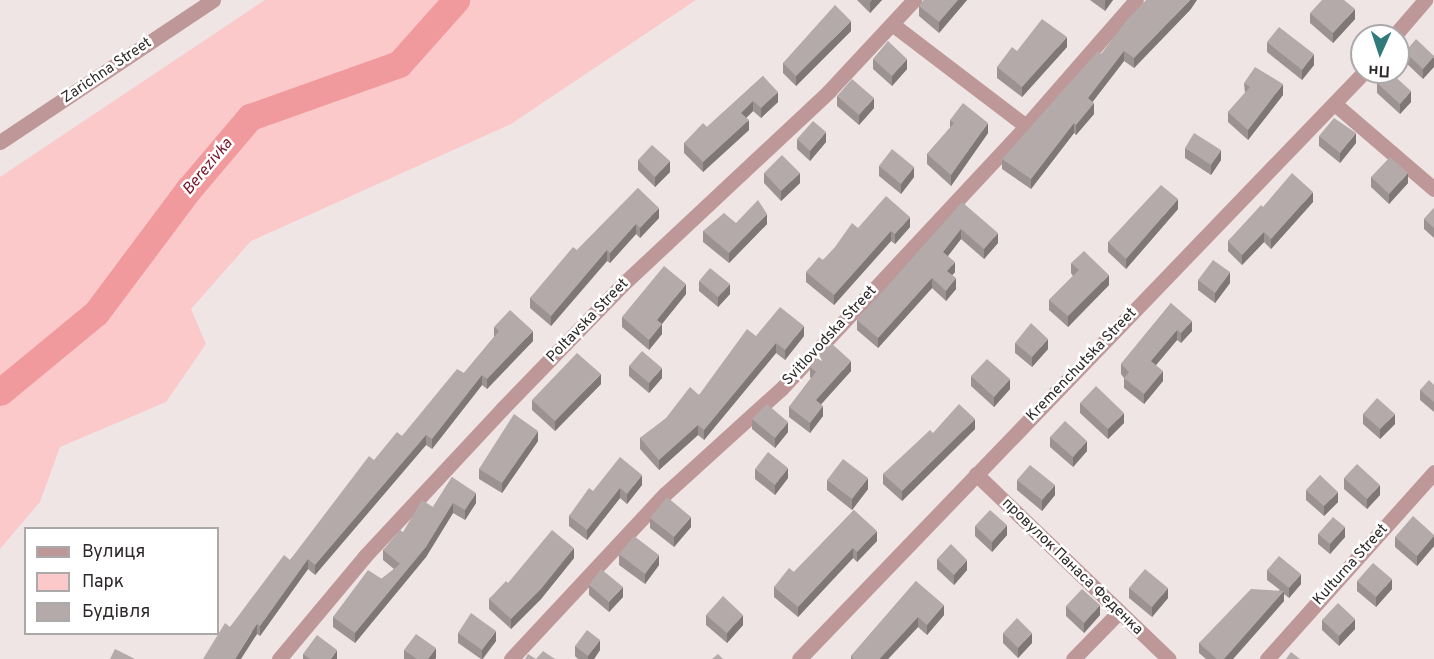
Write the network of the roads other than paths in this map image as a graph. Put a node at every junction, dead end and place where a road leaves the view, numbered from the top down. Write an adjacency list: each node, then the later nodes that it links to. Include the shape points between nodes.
1 (213, 0): 10 (street, Zarichna Street)
2 (914, 0): 5 (street, Poltavska Street)
3 (1136, 0): 9 (street, Svitlovodska Street)
4 (1425, 0): 6 (street)
5 (892, 24): 9 (street); 15 (street, Poltavska Street, via 829,91 614,293 365,556)
6 (1404, 24)
7 (1354, 84): 8 (street, Kremenchutska Street)
8 (1336, 105): 11 (street); 13 (street, Kremenchutska Street)
9 (1026, 126): 16 (street, Svitlovodska Street, via 782,389 665,494)
10 (0, 142)
11 (1434, 189)
12 (1434, 472): 20 (street, Kulturna Street)
13 (975, 474): 14 (street, провулок Панаса Феденка); 17 (street, Kremenchutska Street)
14 (1119, 612): 18 (street); 19 (street, провулок Панаса Феденка)
15 (279, 659)
16 (511, 659)
17 (799, 659)
18 (1073, 659)
19 (1169, 659)
20 (1267, 659)

